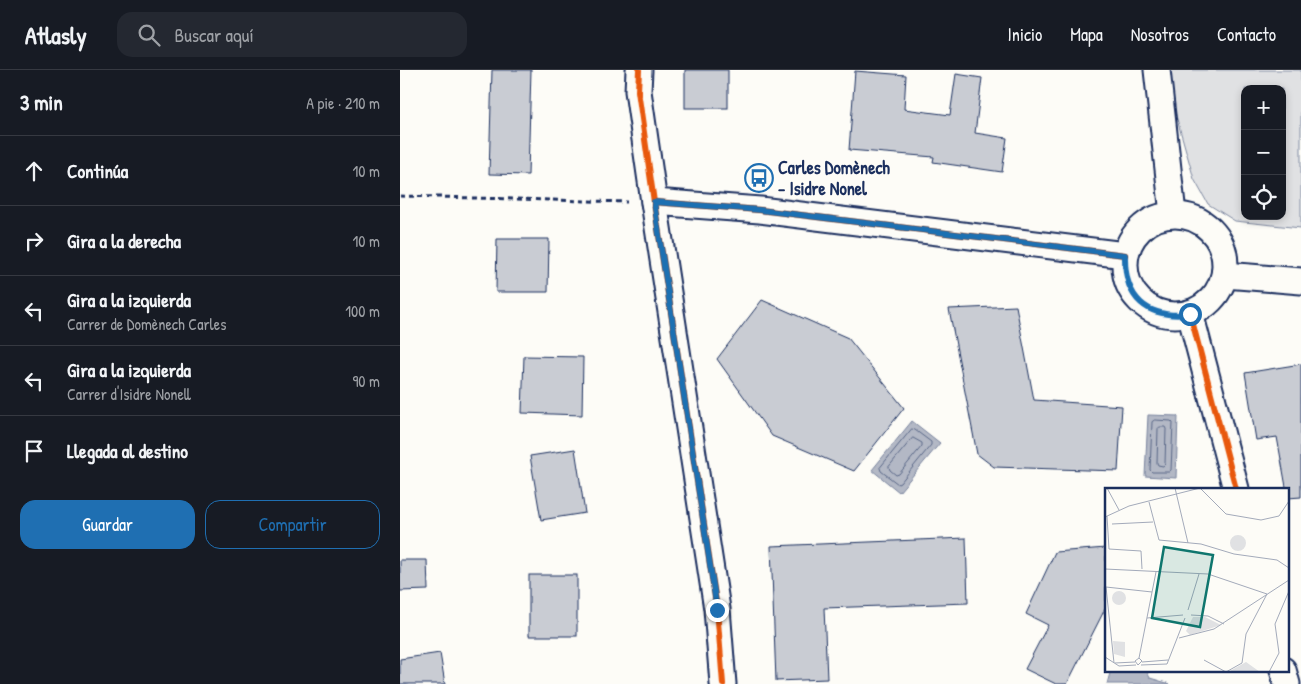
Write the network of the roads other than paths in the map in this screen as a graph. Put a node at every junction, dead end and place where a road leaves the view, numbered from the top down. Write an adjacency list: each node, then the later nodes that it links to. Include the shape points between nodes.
1 (638, 70): 3 (street, via 638,91)
2 (1157, 70): 4 (street)
3 (654, 202): 5 (street, via 760,210); 10 (street, via 717,610)
4 (1173, 214): 5 (street, via 1156,217 1142,226 1131,239); 6 (street, via 1202,222 1214,232 1222,245)
5 (1125, 255): 8 (street, via 1125,273 1130,290 1141,303 1156,312 1173,316)
6 (1225, 275): 7 (street); 8 (street, via 1212,299)
7 (1301, 281)
8 (1190, 314): 9 (street)
9 (1236, 488)
10 (723, 684)

